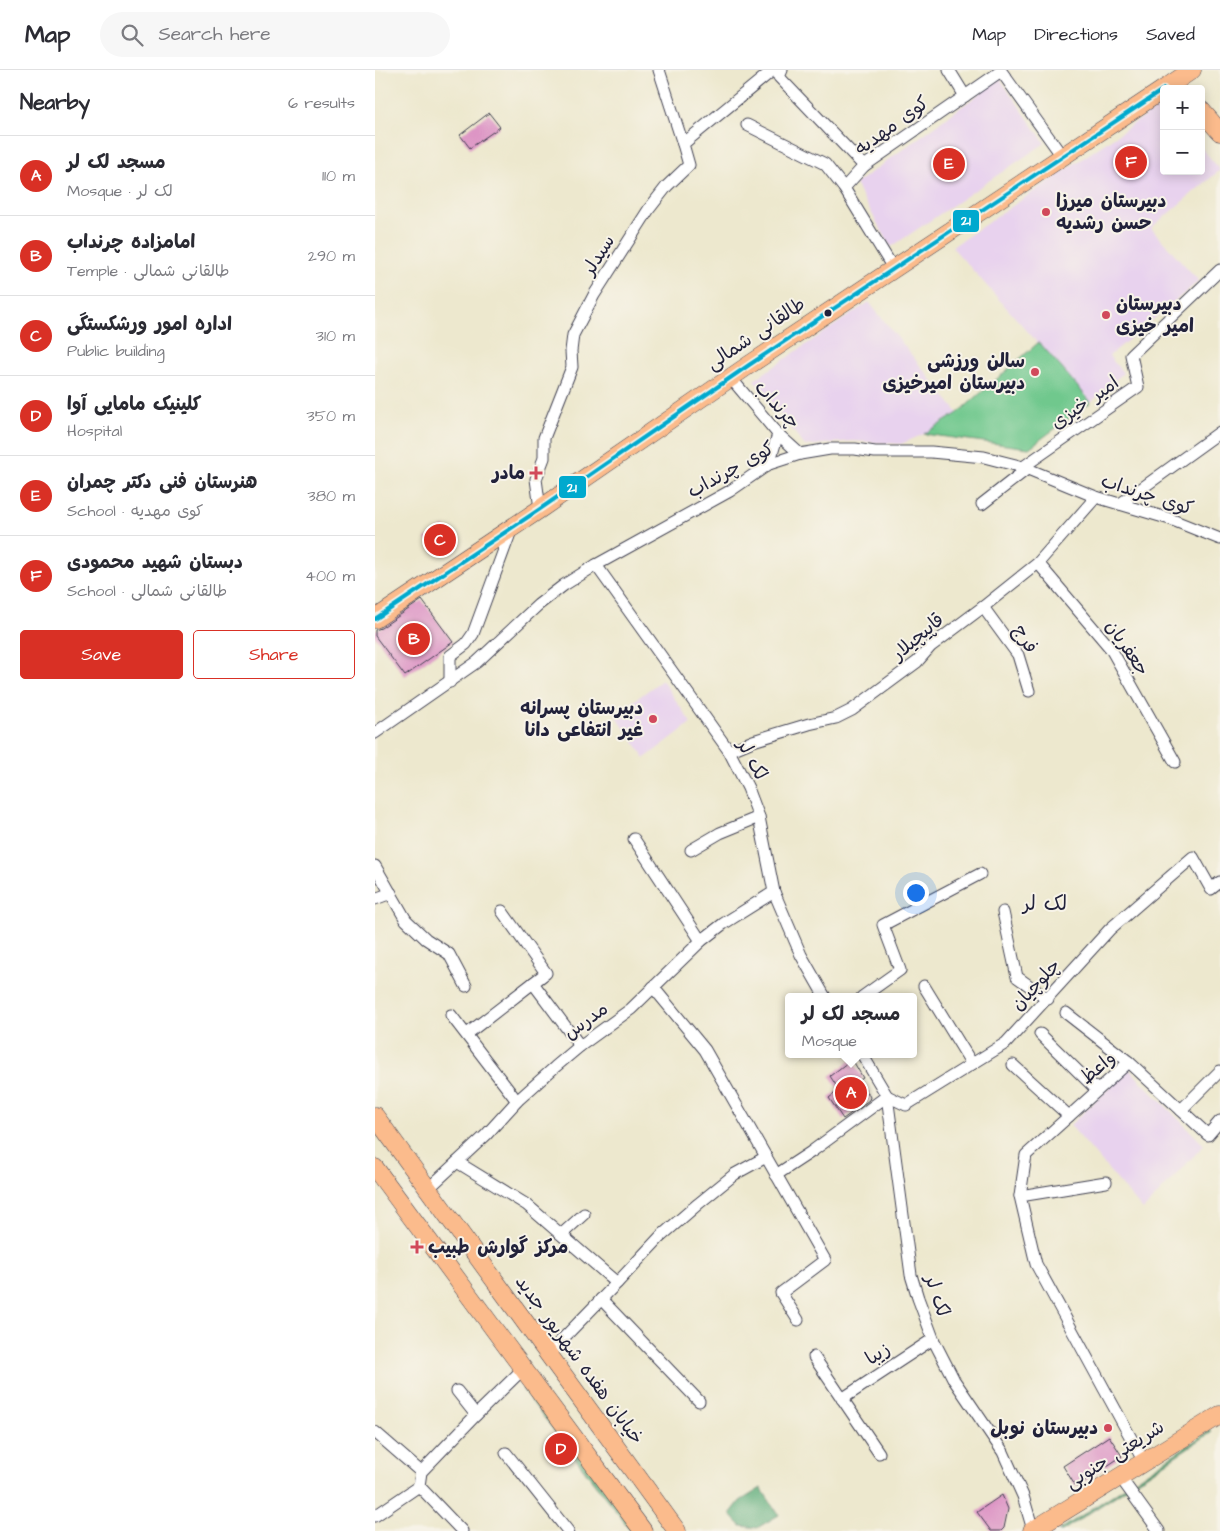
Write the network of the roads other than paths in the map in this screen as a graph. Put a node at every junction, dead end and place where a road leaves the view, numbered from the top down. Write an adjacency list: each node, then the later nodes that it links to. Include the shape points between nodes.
1 (659, 70): 12 (street)
2 (773, 70): 12 (street)
3 (782, 70): 14 (street, via 779,77)
4 (949, 70): 8 (street)
5 (1001, 70): 8 (street, کوی ‌‌‌مهدیه); 13 (street, کوی ‌‌‌مهدیه)
6 (1192, 70): 7 (main road, طالقانی شمالی)
7 (1170, 83): 13 (main road, طالقانی شمالی)
8 (965, 96): 14 (street, کوی ‌‌‌مهدیه)
9 (1205, 115): 11 (main road)
10 (747, 125): 15 (street, via 825,164)
11 (1220, 132)
12 (683, 144): 27 (street, سیدلر, via 689,165 649,209 594,295 573,335 573,367 544,438 544,458 536,479)
13 (1062, 156): 16 (main road, طالقانی شمالی)
14 (864, 166): 15 (street, کوی ‌‌‌مهدیه)
15 (844, 188): 16 (street)
16 (893, 268): 18 (main road, طالقانی شمالی)
17 (1220, 270): 23 (street, امیر خیزی, via 1131,355 1138,387)
18 (730, 377): 20 (street, چرنداب); 27 (main road, طالقانی شمالی)
19 (1220, 432): 26 (street)
20 (778, 434): 21 (street, چرنداب); 22 (street)
21 (800, 454): 22 (street, کوی چرنداب); 23 (street, کوی چرنداب, via 839,449 931,452 984,457)
22 (769, 464): 31 (street, کوی چرنداب, via 730,491)
23 (1025, 468): 24 (street, کوی چرنداب); 25 (street)
24 (1096, 497): 26 (street, کوی چرنداب); 30 (street, قاپیچیلار)
25 (982, 504)
26 (1120, 504): 29 (street, کوی چرنداب)
27 (540, 509): 28 (main road, طالقانی شمالی)
28 (513, 527): 33 (main road, طالقانی شمالی); 34 (street, via 473,634 450,656)
29 (1220, 539)
30 (1038, 563): 32 (street, قاپیچیلار); 38 (street, جعفریان, via 1111,649)
31 (596, 565): 34 (street, کوی چرنداب, via 538,605 477,662); 37 (street, لک لر)
32 (983, 608): 35 (street, فرج, via 1018,655); 37 (street, قاپیچیلار, via 931,646 903,674 852,710 837,718 753,740)
33 (375, 619)
34 (450, 682): 36 (street, کوی چرنداب)
35 (1029, 691)
36 (375, 733)
37 (729, 751): 39 (street, لک لر)
38 (1175, 762)
39 (759, 817): 41 (street, via 720,833); 45 (street, لک لر)
40 (634, 839): 50 (street)
41 (691, 850)
42 (375, 866): 46 (street)
43 (979, 874): 56 (street, via 883,925 900,970)
44 (1220, 882): 57 (street, چلوچیان, via 1211,889 1193,857 1110,929)
45 (775, 892): 50 (street, مدرس); 55 (street, لک لر, via 801,955)
46 (391, 893): 47 (street); 52 (street, via 406,920 449,954)
47 (375, 898)
48 (502, 911): 51 (street, via 546,973)
49 (1003, 912): 57 (street, via 1017,977)
50 (701, 941): 54 (street, مدرس)
51 (533, 983): 60 (street); 62 (street)
52 (466, 986)
53 (924, 986): 65 (street)
54 (653, 987): 62 (street, مدرس, via 631,1009); 75 (street, via 705,1050)
55 (823, 993)
56 (868, 993)
57 (1048, 999): 65 (street, چلوچیان, via 1006,1043)
58 (1066, 1013): 64 (street)
59 (451, 1015): 60 (street)
60 (467, 1034): 70 (street)
61 (1040, 1034): 68 (street)
62 (580, 1046): 70 (street, مدرس)
63 (864, 1058): 69 (street, لک لر)
64 (1129, 1062): 68 (street, واعظ); 71 (street, واعظ)
65 (972, 1064): 69 (street, چلوچیان, via 906,1104)
66 (1013, 1065): 73 (street)
67 (1220, 1071): 71 (street)
68 (1097, 1090): 73 (street, واعظ)
69 (887, 1096): 78 (street); 87 (street, لک لر, via 911,1274)
70 (517, 1101): 76 (street, مدرس)
71 (1181, 1110): 74 (street, واعظ, via 1207,1135)
72 (375, 1116): 80 (main road, خیابان هفده شهریور جدید)
73 (1069, 1116): 81 (street, واعظ, via 1026,1155)
74 (1220, 1121)
75 (766, 1157): 78 (street); 84 (street, via 735,1174 698,1204 660,1237)
76 (457, 1162): 80 (street, مدرس); 83 (street, via 527,1205)
77 (375, 1168): 90 (main road)
78 (776, 1175): 86 (street, via 825,1260 781,1293)
79 (1106, 1182): 81 (street)
80 (428, 1189): 88 (main road, خیابان هفده شهریور جدید)
81 (1020, 1196): 99 (street, واعظ, via 1036,1264)
82 (584, 1214): 83 (street)
83 (562, 1234): 84 (street)
84 (617, 1283): 85 (street)
85 (601, 1299): 88 (street); 93 (street)
86 (798, 1320)
87 (933, 1338): 92 (street, زیبا); 108 (street, لک لر, via 954,1380 1003,1452 1023,1496)
88 (548, 1354): 107 (main road, خیابان هفده شهریور جدید)
89 (814, 1358): 92 (street)
90 (523, 1369): 94 (street); 104 (main road)
91 (457, 1391): 94 (street)
92 (842, 1399): 98 (street)
93 (699, 1401)
94 (476, 1415): 100 (street)
95 (1220, 1415): 99 (main road, شریعتی جنوبی)
96 (375, 1432): 100 (street)
97 (506, 1453): 106 (street)
98 (879, 1453)
99 (1144, 1462): 101 (main road, شریعتی جنوبی)
100 (421, 1472): 102 (street)
101 (1120, 1477): 108 (main road, شریعتی جنوبی); 109 (street)
102 (419, 1486): 103 (street); 105 (street)
103 (375, 1516)
104 (636, 1529)
105 (462, 1531)
106 (568, 1531)
107 (677, 1531)
108 (1032, 1531)
109 (1159, 1531)

